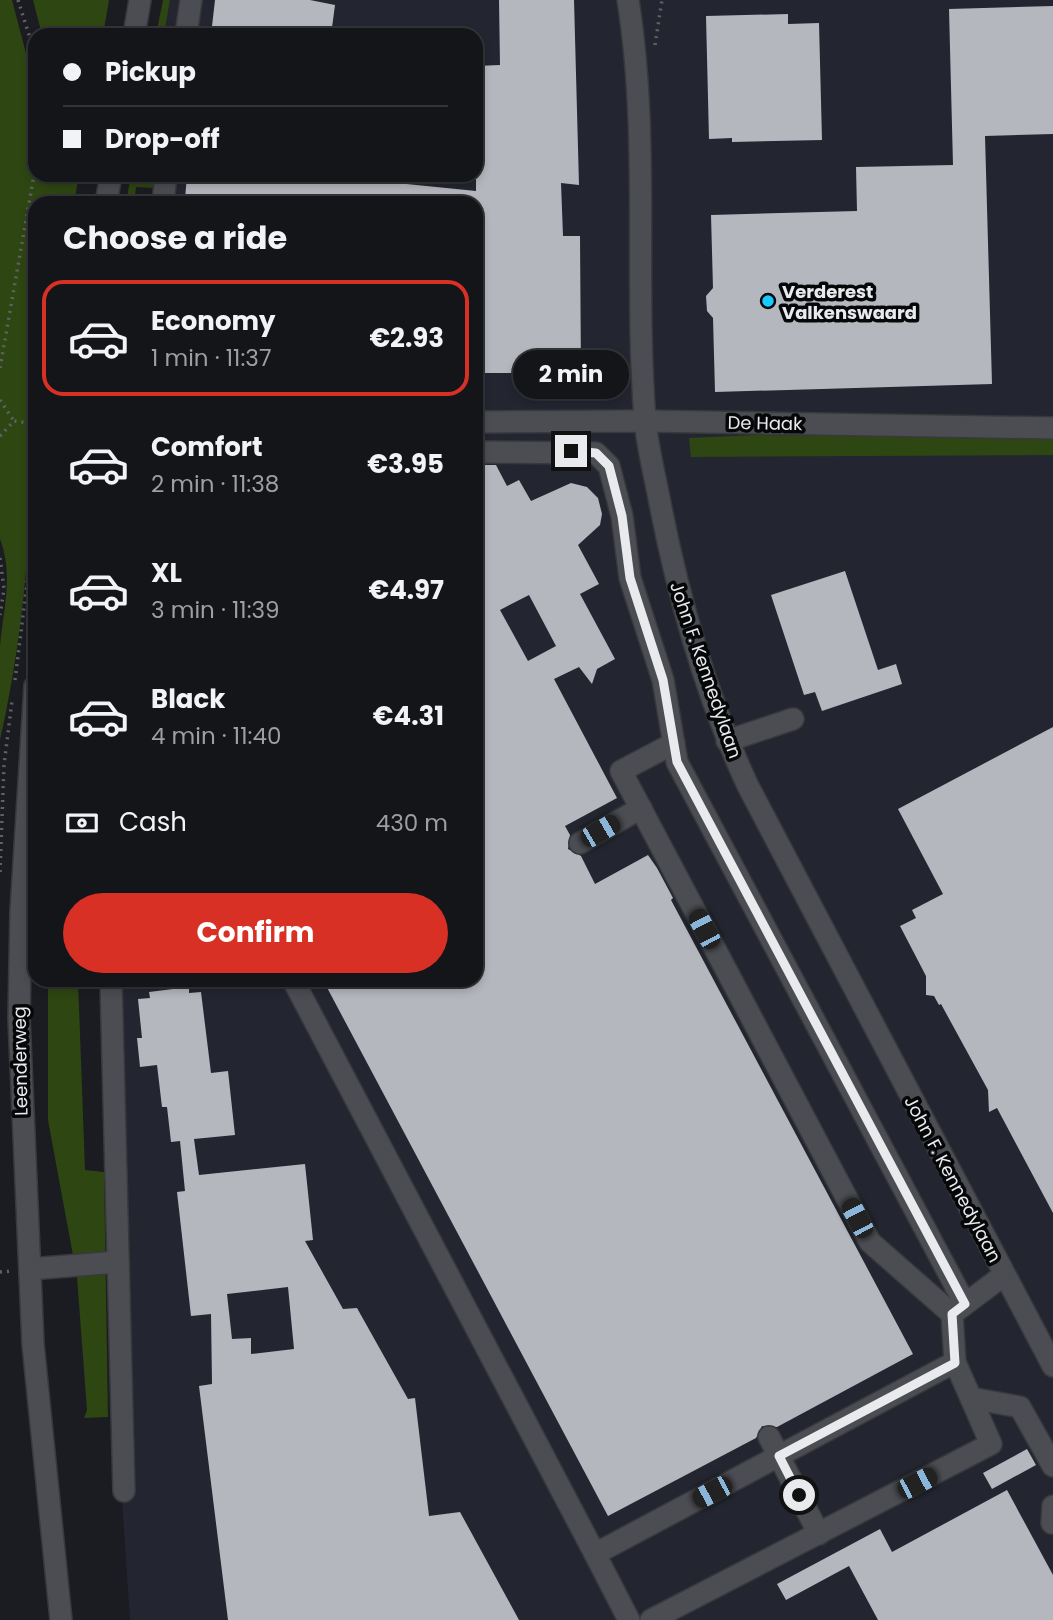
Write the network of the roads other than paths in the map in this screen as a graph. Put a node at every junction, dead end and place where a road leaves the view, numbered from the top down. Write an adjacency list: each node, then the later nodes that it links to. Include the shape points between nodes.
1 (140, 0): 6 (street)
2 (191, 0): 7 (street)
3 (628, 0): 5 (street, John F. Kennedylaan)
4 (640, 0): 5 (street, John F. Kennedylaan)
5 (632, 25): 8 (street, John F. Kennedylaan)
6 (135, 28)
7 (187, 28)
8 (645, 421): 9 (street, De Haak); 10 (street, De Haak); 13 (street, John F. Kennedylaan, via 673,573)
9 (483, 422)
10 (1053, 428)
11 (483, 452): 14 (street, via 596,453 609,466 622,516 630,578 663,680)
12 (793, 719): 13 (street)
13 (727, 741): 22 (street, John F. Kennedylaan)
14 (674, 743): 16 (street, via 621,771); 23 (street, via 677,762)
15 (28, 799): 21 (street, Leenderweg, via 19,1018)
16 (641, 808): 17 (street); 23 (street, via 870,1242)
17 (580, 843)
18 (111, 987): 20 (street)
19 (297, 987): 32 (street)
20 (118, 1262): 21 (street); 30 (street)
21 (30, 1269): 33 (street, Leenderweg, via 39,1423)
22 (1004, 1275): 23 (street); 25 (street, John F. Kennedylaan)
23 (959, 1309): 24 (street)
24 (955, 1363): 26 (street); 28 (street)
25 (1053, 1366)
26 (971, 1398): 29 (street, via 1020,1407); 31 (street, via 991,1444)
27 (769, 1437): 28 (street)
28 (779, 1456): 31 (street); 32 (street)
29 (1053, 1466)
30 (124, 1491)
31 (819, 1534): 35 (street)
32 (595, 1554): 34 (street)
33 (61, 1620)
34 (629, 1620)
35 (651, 1620)

